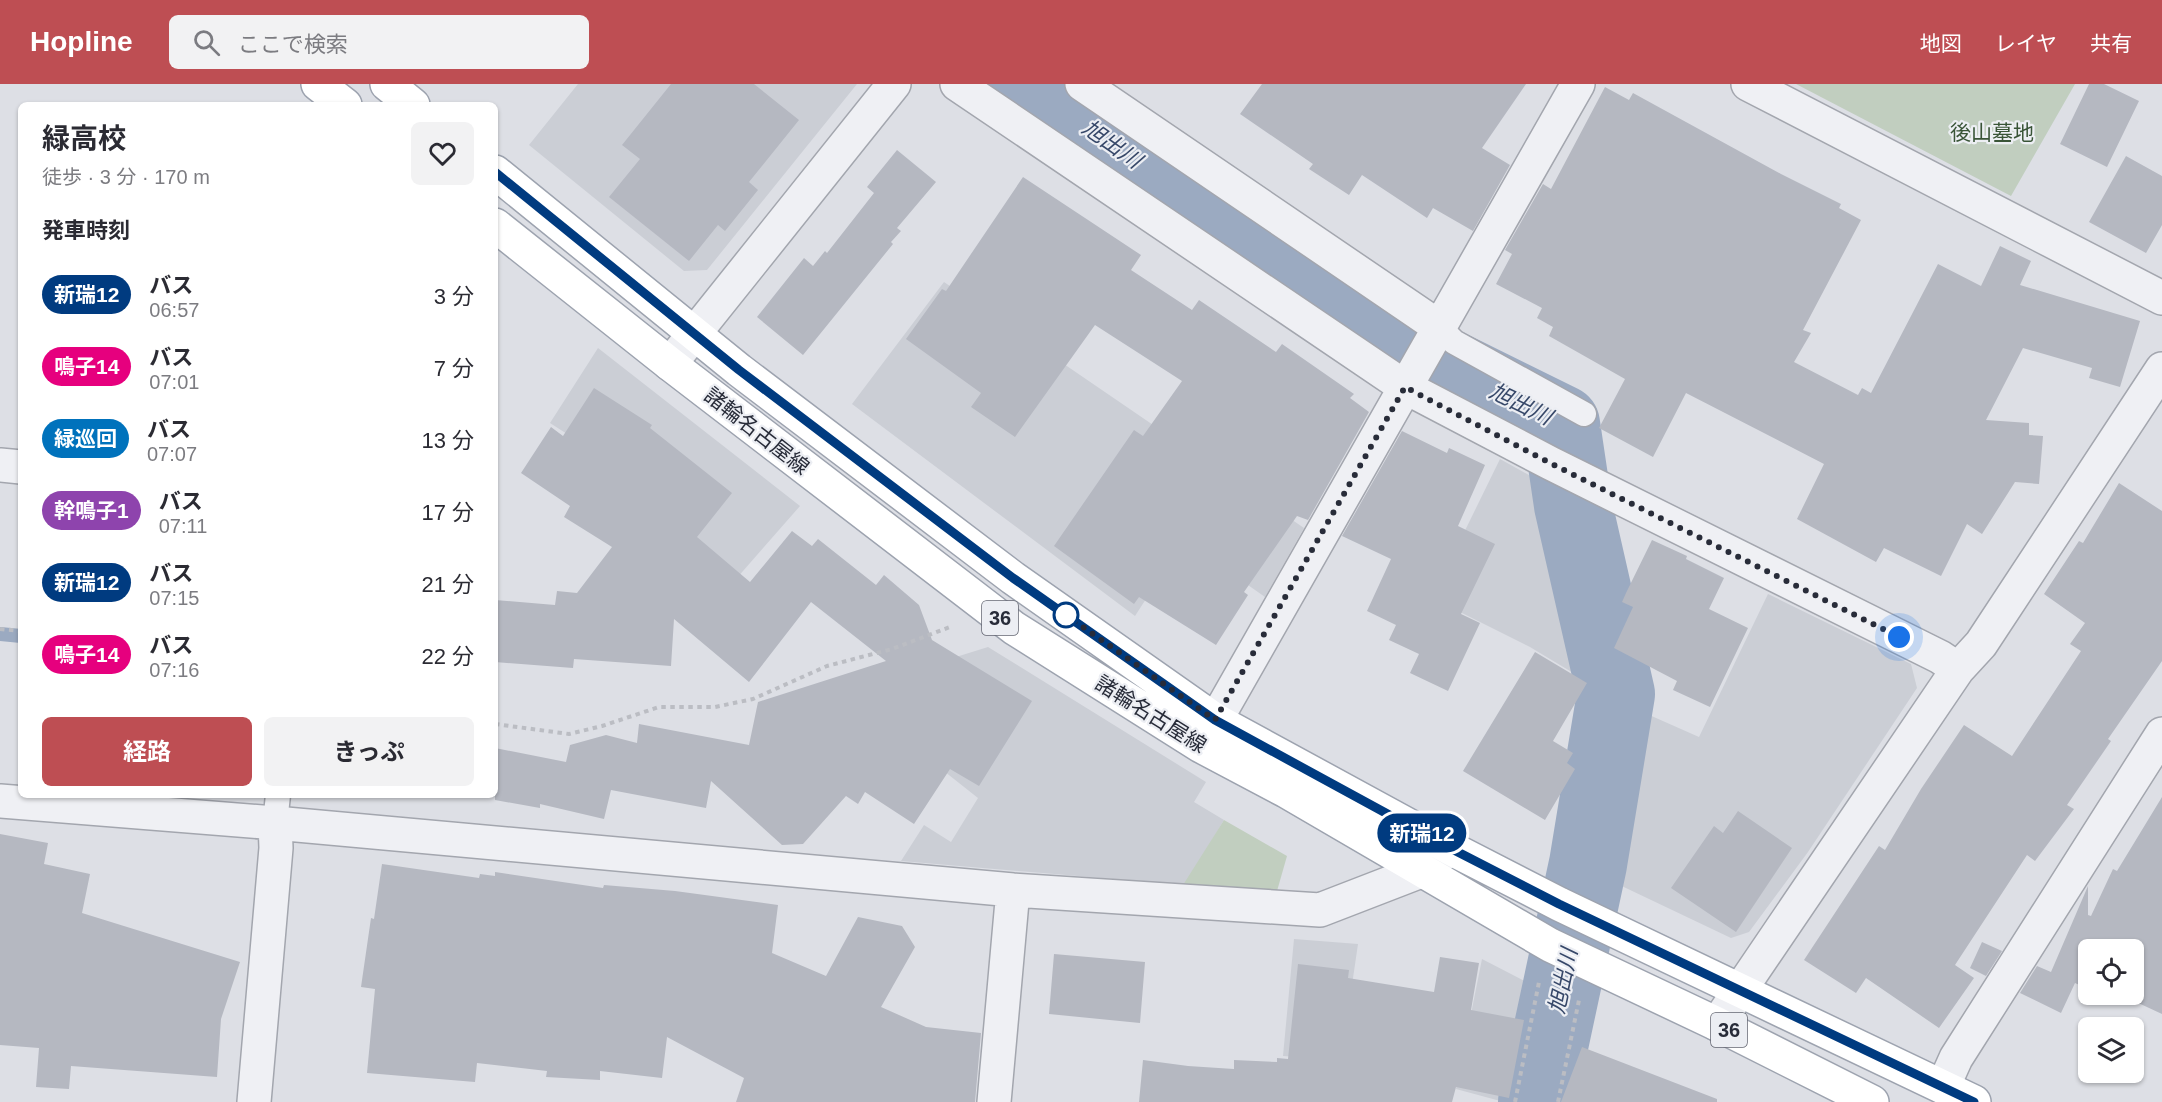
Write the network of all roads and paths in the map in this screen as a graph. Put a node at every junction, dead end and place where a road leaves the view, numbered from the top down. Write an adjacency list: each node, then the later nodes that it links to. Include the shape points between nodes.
1 (318, 84): 8 (main road)
2 (387, 84): 9 (main road)
3 (894, 84): 13 (street)
4 (957, 84): 17 (street)
5 (1082, 84): 14 (street)
6 (1578, 84): 14 (street)
7 (1748, 84): 12 (street)
8 (341, 102)
9 (409, 102)
10 (498, 174): 13 (main road, 諸輪名古屋線 / 36)
11 (498, 227): 15 (main road, 諸輪名古屋線 / 36)
12 (2162, 298)
13 (695, 334): 15 (street); 26 (main road, 諸輪名古屋線 / 36)
14 (1435, 334): 17 (street); 18 (lane)
15 (670, 364): 26 (main road, 諸輪名古屋線 / 36, via 1014,628)
16 (2162, 369): 24 (street, via 1981,644)
17 (1409, 379): 24 (street, via 1550,463); 26 (street)
18 (1584, 414)
19 (0, 465): 20 (street)
20 (18, 467)
21 (957, 624): 25 (path, via 892,649 827,666 753,699 715,707 658,707 569,734)
22 (0, 629): 23 (path)
23 (18, 631)
24 (1958, 669): 34 (street)
25 (498, 724)
26 (1208, 733): 30 (main road, 諸輪名古屋線 / 36); 31 (main road, 諸輪名古屋線 / 36, via 1286,791)
27 (2162, 734): 37 (street, via 1956,1058)
28 (0, 801): 29 (street)
29 (276, 809): 32 (street); 38 (street)
30 (1450, 848): 31 (street); 34 (main road, 諸輪名古屋線 / 36)
31 (1421, 871): 32 (street, via 1320,910); 36 (main road, 諸輪名古屋線 / 36, via 1550,945)
32 (1012, 890): 39 (street)
33 (1540, 979): 40 (path)
34 (1742, 990): 36 (street); 37 (main road, 諸輪名古屋線 / 36)
35 (1579, 997): 41 (path)
36 (1717, 1024): 42 (main road, 諸輪名古屋線 / 36)
37 (1943, 1087): 43 (main road, 諸輪名古屋線 / 36)
38 (254, 1102)
39 (994, 1102)
40 (1515, 1102)
41 (1558, 1102)
42 (1872, 1102)
43 (1974, 1102)

